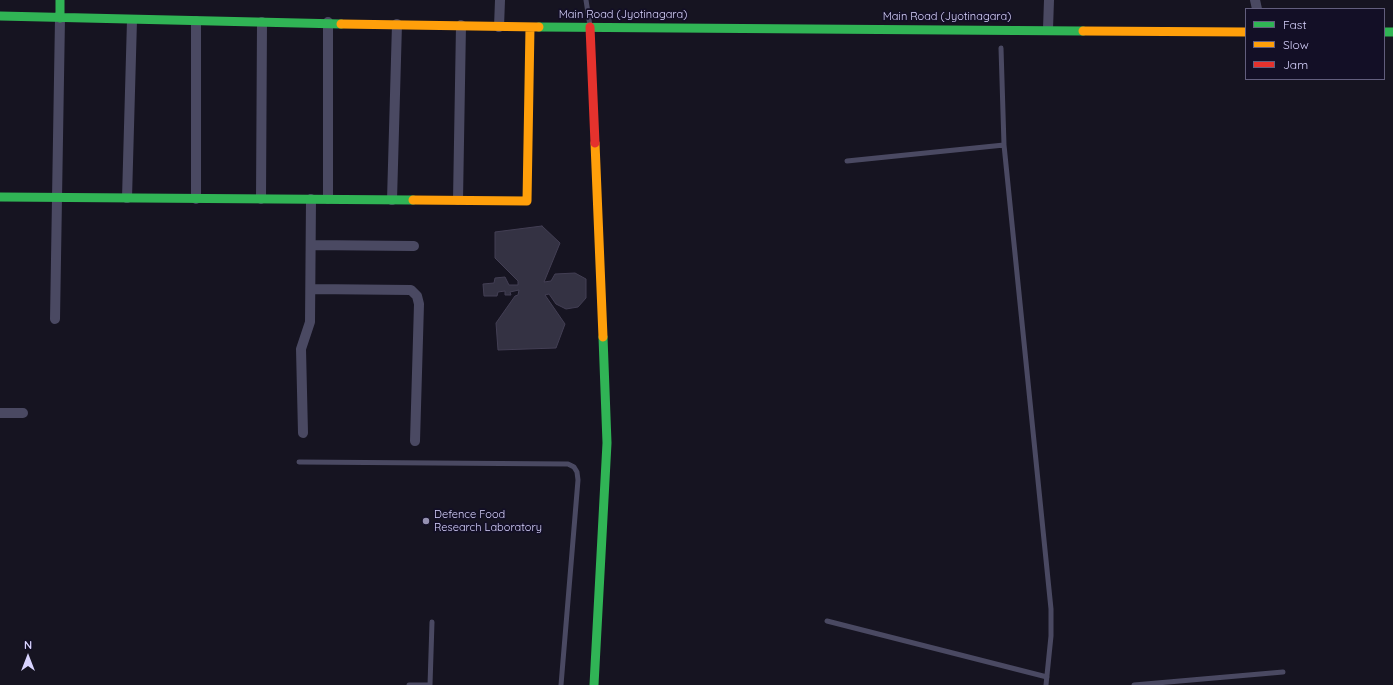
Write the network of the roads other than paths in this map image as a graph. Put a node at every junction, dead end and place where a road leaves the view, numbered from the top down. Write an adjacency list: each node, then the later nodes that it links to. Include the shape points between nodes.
1 (60, 0): 6 (street)
2 (500, 0): 13 (street)
3 (586, 0): 15 (lane)
4 (1049, 0): 16 (street)
5 (0, 16): 6 (street, Main Road (Jyotinagara))
6 (60, 18): 7 (street, Main Road (Jyotinagara)); 22 (street)
7 (132, 20): 8 (street, Main Road (Jyotinagara)); 23 (street)
8 (196, 21): 9 (street, Main Road (Jyotinagara)); 24 (street)
9 (262, 22): 10 (street, Main Road (Jyotinagara)); 25 (street)
10 (328, 22): 11 (street, Main Road (Jyotinagara)); 27 (street)
11 (397, 24): 12 (street, Main Road (Jyotinagara)); 28 (street)
12 (461, 25): 13 (street, Main Road (Jyotinagara)); 29 (street)
13 (499, 26): 14 (street, Main Road (Jyotinagara))
14 (530, 27): 15 (street, Main Road (Jyotinagara)); 29 (street, via 527,201)
15 (590, 27): 16 (street, Main Road (Jyotinagara)); 46 (street, via 607,443)
16 (1048, 29): 17 (street, Main Road (Jyotinagara))
17 (1245, 32)
18 (1000, 48): 19 (lane)
19 (1004, 145): 20 (lane); 42 (lane, via 1051,609)
20 (846, 161)
21 (0, 197): 22 (street)
22 (58, 198): 23 (street); 33 (street)
23 (127, 198): 24 (street)
24 (196, 198): 25 (street)
25 (261, 199): 26 (street)
26 (311, 199): 27 (street); 30 (street)
27 (328, 199): 28 (street)
28 (392, 200): 29 (street)
29 (458, 200)
30 (311, 245): 31 (street); 32 (street)
31 (414, 246)
32 (311, 288): 36 (street, via 310,322 301,349); 37 (street, via 411,290 417,296 419,304)
33 (55, 319)
34 (0, 413): 35 (street)
35 (24, 413)
36 (303, 433)
37 (415, 441)
38 (298, 462): 45 (lane, via 568,464 574,467 578,480)
39 (827, 621): 42 (lane)
40 (432, 622): 44 (lane)
41 (1282, 672): 48 (lane)
42 (1048, 677): 47 (lane)
43 (409, 685): 44 (lane)
44 (430, 685)
45 (561, 685)
46 (594, 685)
47 (1046, 685)
48 (1134, 685)

